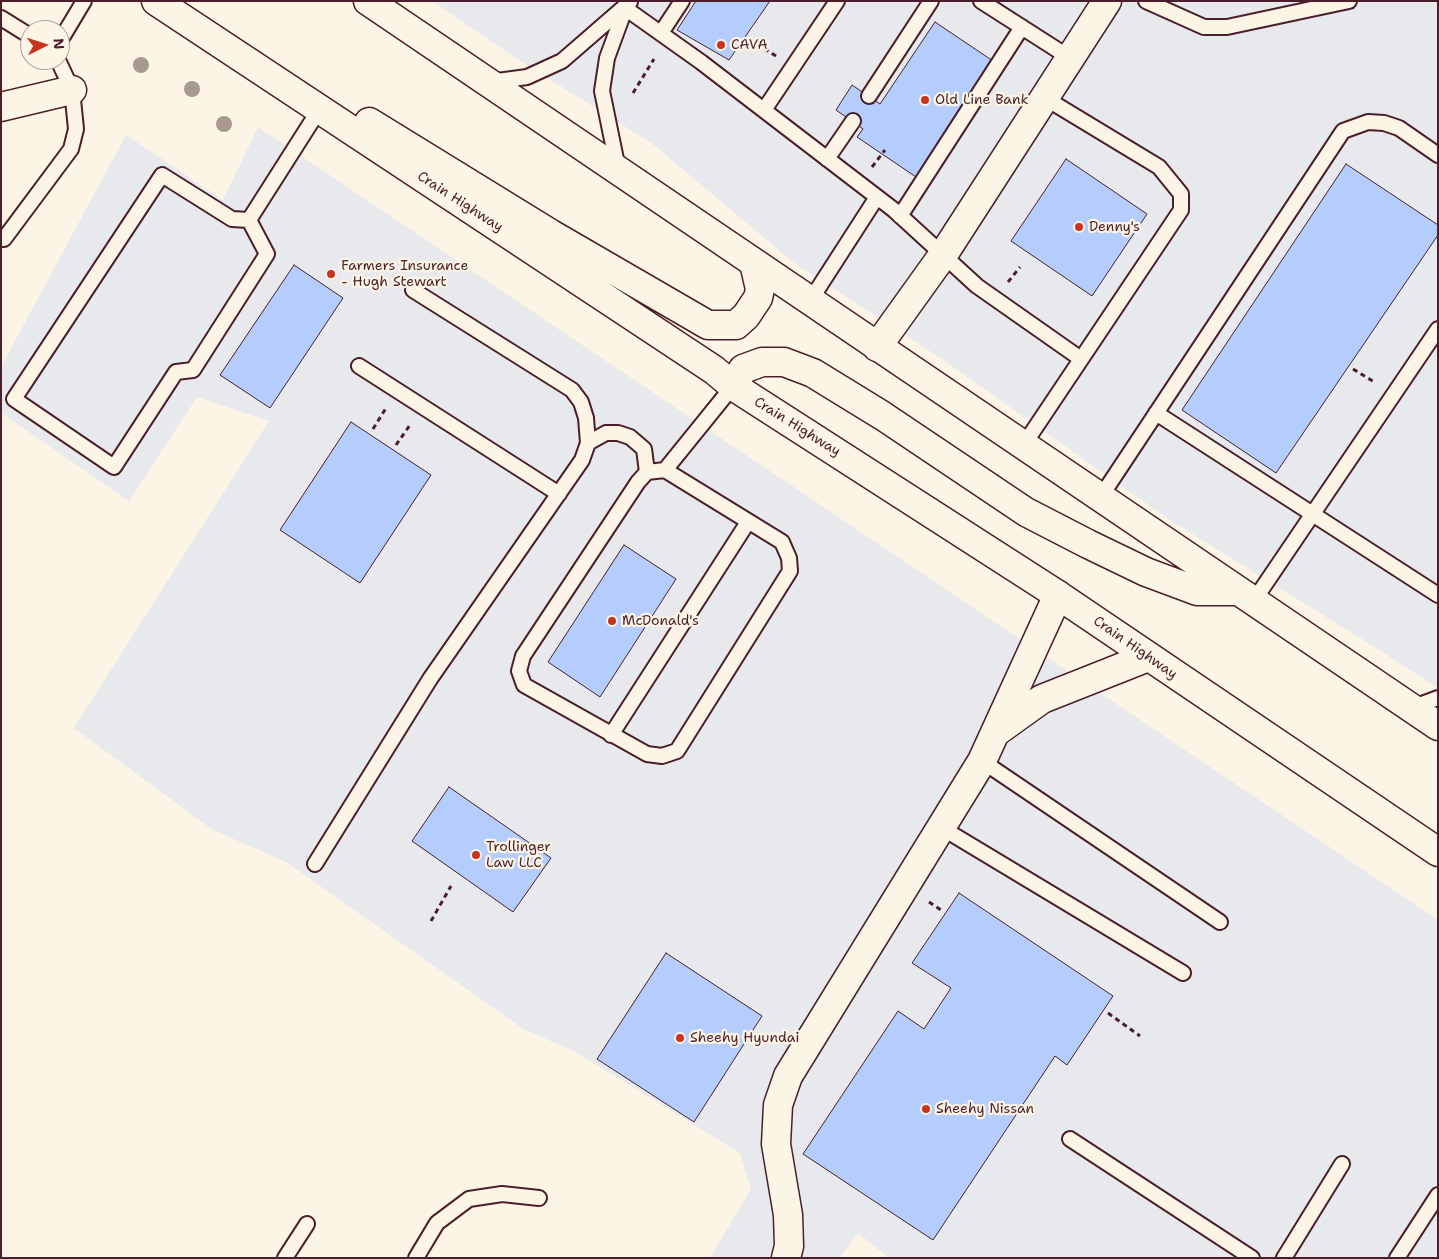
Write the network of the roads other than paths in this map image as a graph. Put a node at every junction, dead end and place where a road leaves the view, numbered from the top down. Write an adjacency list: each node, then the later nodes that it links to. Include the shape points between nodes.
1 (84, 1): 13 (lane)
2 (156, 1): 23 (main road, Crain Highway)
3 (368, 1): 19 (main road)
4 (682, 1): 16 (lane)
5 (837, 1): 25 (lane)
6 (981, 1): 14 (lane)
7 (1107, 1): 17 (main road)
8 (1146, 1): 9 (lane, via 1204,27 1227,27)
9 (1349, 1)
10 (628, 5): 16 (lane); 19 (lane, via 562,61 527,77); 29 (lane, via 608,58 602,91)
11 (928, 6): 21 (lane)
12 (1, 18): 15 (lane)
13 (70, 25)
14 (1022, 28): 17 (lane); 31 (lane)
15 (20, 30)
16 (661, 33): 25 (lane)
17 (1070, 58): 22 (main road)
18 (63, 70): 20 (lane)
19 (487, 83): 29 (main road)
20 (72, 90): 24 (main road); 33 (lane, via 76,128 70,149)
21 (869, 96)
22 (1045, 98): 34 (main road); 40 (lane, via 1159,167 1181,194 1181,210)
23 (311, 104): 32 (lane); 35 (main road, via 342,105 551,234 708,325 736,325 746,316 760,289); 42 (main road, Crain Highway, via 714,370)
24 (1, 107)
25 (764, 110): 28 (lane)
26 (853, 122): 28 (lane)
27 (1438, 155): 43 (lane, via 1399,128 1384,123 1368,122 1343,131)
28 (827, 159): 30 (lane)
29 (619, 172): 35 (main road)
30 (877, 197): 31 (lane); 37 (lane)
31 (900, 216): 34 (lane)
32 (249, 220): 32 (lane, via 232,219 162,175 14,399 114,467 176,372 193,370 266,254)
33 (1, 239)
34 (943, 255): 39 (main road); 40 (lane, via 977,286)
35 (754, 263): 37 (main road)
36 (413, 290): 44 (lane, via 572,390 581,402 586,418)
37 (810, 301): 39 (main road)
38 (1438, 329): 50 (lane)
39 (877, 346): 45 (main road)
40 (1081, 360): 45 (lane)
41 (359, 366): 48 (lane)
42 (733, 386): 46 (lane); 52 (main road, Crain Highway); 54 (main road, via 743,369 762,362 784,362 813,373 1026,512 1146,572 1197,591)
43 (1156, 413): 49 (lane); 50 (lane)
44 (588, 443): 47 (lane, via 606,433 630,437 644,449); 48 (lane, via 582,460)
45 (1023, 446): 49 (main road)
46 (665, 470): 47 (lane); 51 (lane)
47 (647, 472): 60 (lane, via 524,656 519,671 524,685)
48 (559, 494): 64 (lane, via 430,679)
49 (1100, 498): 54 (main road)
50 (1312, 513): 53 (lane); 54 (lane)
51 (748, 522): 60 (lane); 60 (lane, via 782,542 790,571 677,751 662,756 646,754)
52 (1058, 595): 55 (main road, Crain Highway); 59 (main road)
53 (1438, 595)
54 (1245, 596): 57 (main road)
55 (1148, 657): 59 (main road, via 1042,699); 63 (main road, Crain Highway)
56 (1438, 698): 57 (lane)
57 (1411, 708): 58 (main road)
58 (1438, 726)
59 (995, 733): 61 (main road)
60 (611, 735)
61 (982, 761): 62 (main road); 65 (lane)
62 (942, 828): 66 (lane); 74 (main road, via 788,1076 778,1105 776,1144 788,1215)
63 (1438, 852)
64 (315, 864)
65 (1220, 922)
66 (1183, 973)
67 (1070, 1139): 75 (lane)
68 (1342, 1164): 76 (lane)
69 (1438, 1196): 77 (lane)
70 (539, 1198): 73 (lane, via 502,1194 469,1199 437,1223)
71 (307, 1224): 72 (lane)
72 (285, 1258)
73 (416, 1258)
74 (786, 1258)
75 (1252, 1258)
76 (1284, 1258)
77 (1397, 1258)

